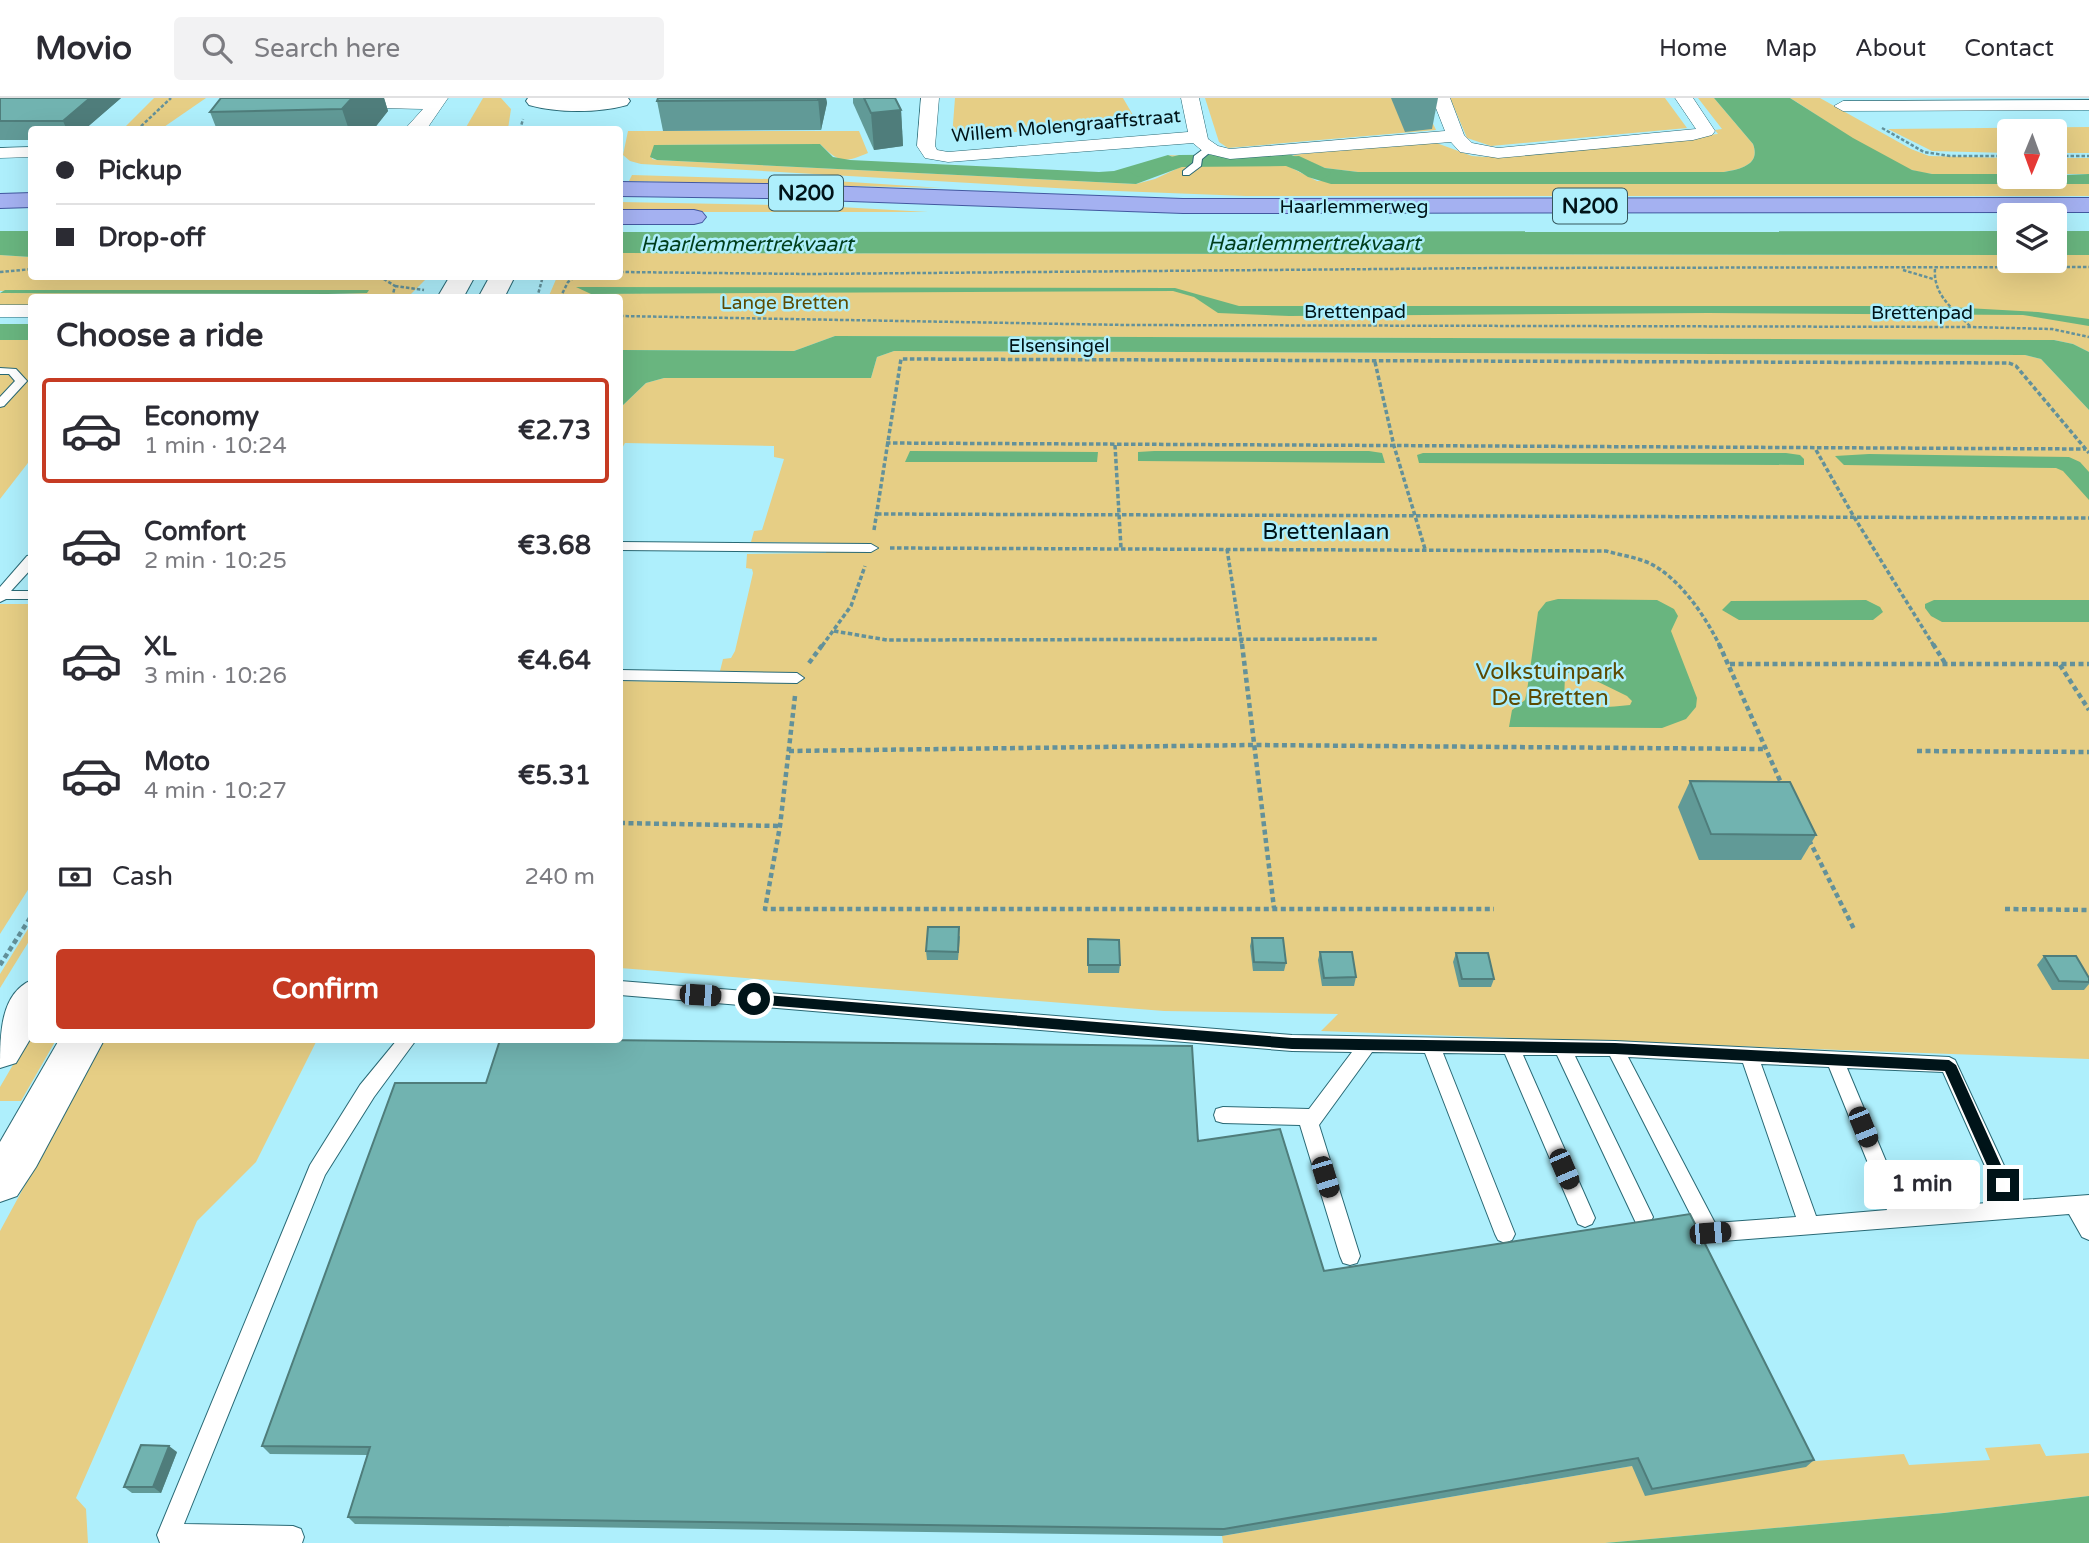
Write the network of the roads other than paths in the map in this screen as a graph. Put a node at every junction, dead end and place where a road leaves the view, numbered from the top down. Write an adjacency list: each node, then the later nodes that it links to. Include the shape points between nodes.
1 (930, 98): 16 (street, Willem Molengraaffstraat, via 926,146 939,156)
2 (1190, 98): 16 (street)
3 (1441, 98): 14 (street)
4 (1684, 98): 14 (street, via 1706,131 1497,153 1466,148)
5 (534, 99): 6 (main road, via 580,104); 11 (main road)
6 (623, 100): 13 (main road)
7 (437, 101): 8 (street); 12 (street)
8 (325, 103)
9 (2089, 105): 10 (street)
10 (1843, 106)
11 (550, 121)
12 (419, 126)
13 (590, 126)
14 (1456, 136): 16 (street, Willem Molengraaffstraat, via 1241,154)
15 (28, 152): 17 (street)
16 (1201, 152): 18 (lane)
17 (0, 153)
18 (1186, 173)
19 (623, 190): 22 (main road, Haarlemmerweg / N200, via 1183,206)
20 (28, 200): 21 (main road)
21 (0, 201)
22 (2089, 205)
23 (623, 217): 24 (main road)
24 (715, 217)
25 (895, 219): 26 (main road, Haarlemmerweg / N200)
26 (1997, 220)
27 (2067, 220): 28 (main road)
28 (2089, 220)
29 (0, 221): 30 (main road)
30 (28, 221)
31 (0, 311): 32 (street)
32 (28, 311)
33 (0, 371): 34 (lane, via 12,371 21,381)
34 (0, 404)
35 (623, 546): 36 (lane)
36 (871, 548)
37 (28, 564): 38 (lane)
38 (1, 596): 39 (lane)
39 (28, 596)
40 (623, 675): 41 (lane)
41 (797, 678)
42 (623, 988): 46 (lane, via 1292,1043)
43 (28, 1004): 51 (main road)
44 (80, 1043): 56 (main road)
45 (405, 1043): 66 (lane, via 367,1091 317,1171 168,1535)
46 (1368, 1044): 47 (lane); 55 (lane)
47 (1431, 1046): 48 (lane); 64 (lane)
48 (1511, 1047): 49 (lane); 59 (lane)
49 (1562, 1048): 50 (lane); 60 (lane)
50 (1615, 1049): 52 (lane); 62 (lane, via 1710,1233)
51 (0, 1051)
52 (1749, 1055): 53 (lane); 62 (lane)
53 (1835, 1060): 58 (lane, via 1949,1065); 61 (lane)
54 (1223, 1115): 55 (lane)
55 (1315, 1116): 65 (lane, via 1309,1124)
56 (0, 1181)
57 (2081, 1205): 58 (lane); 63 (lane)
58 (2014, 1209): 61 (lane)
59 (1585, 1217)
60 (1643, 1217)
61 (1900, 1217): 62 (lane)
62 (1809, 1225)
63 (2089, 1231)
64 (1505, 1234)
65 (1350, 1256)
66 (293, 1537)

